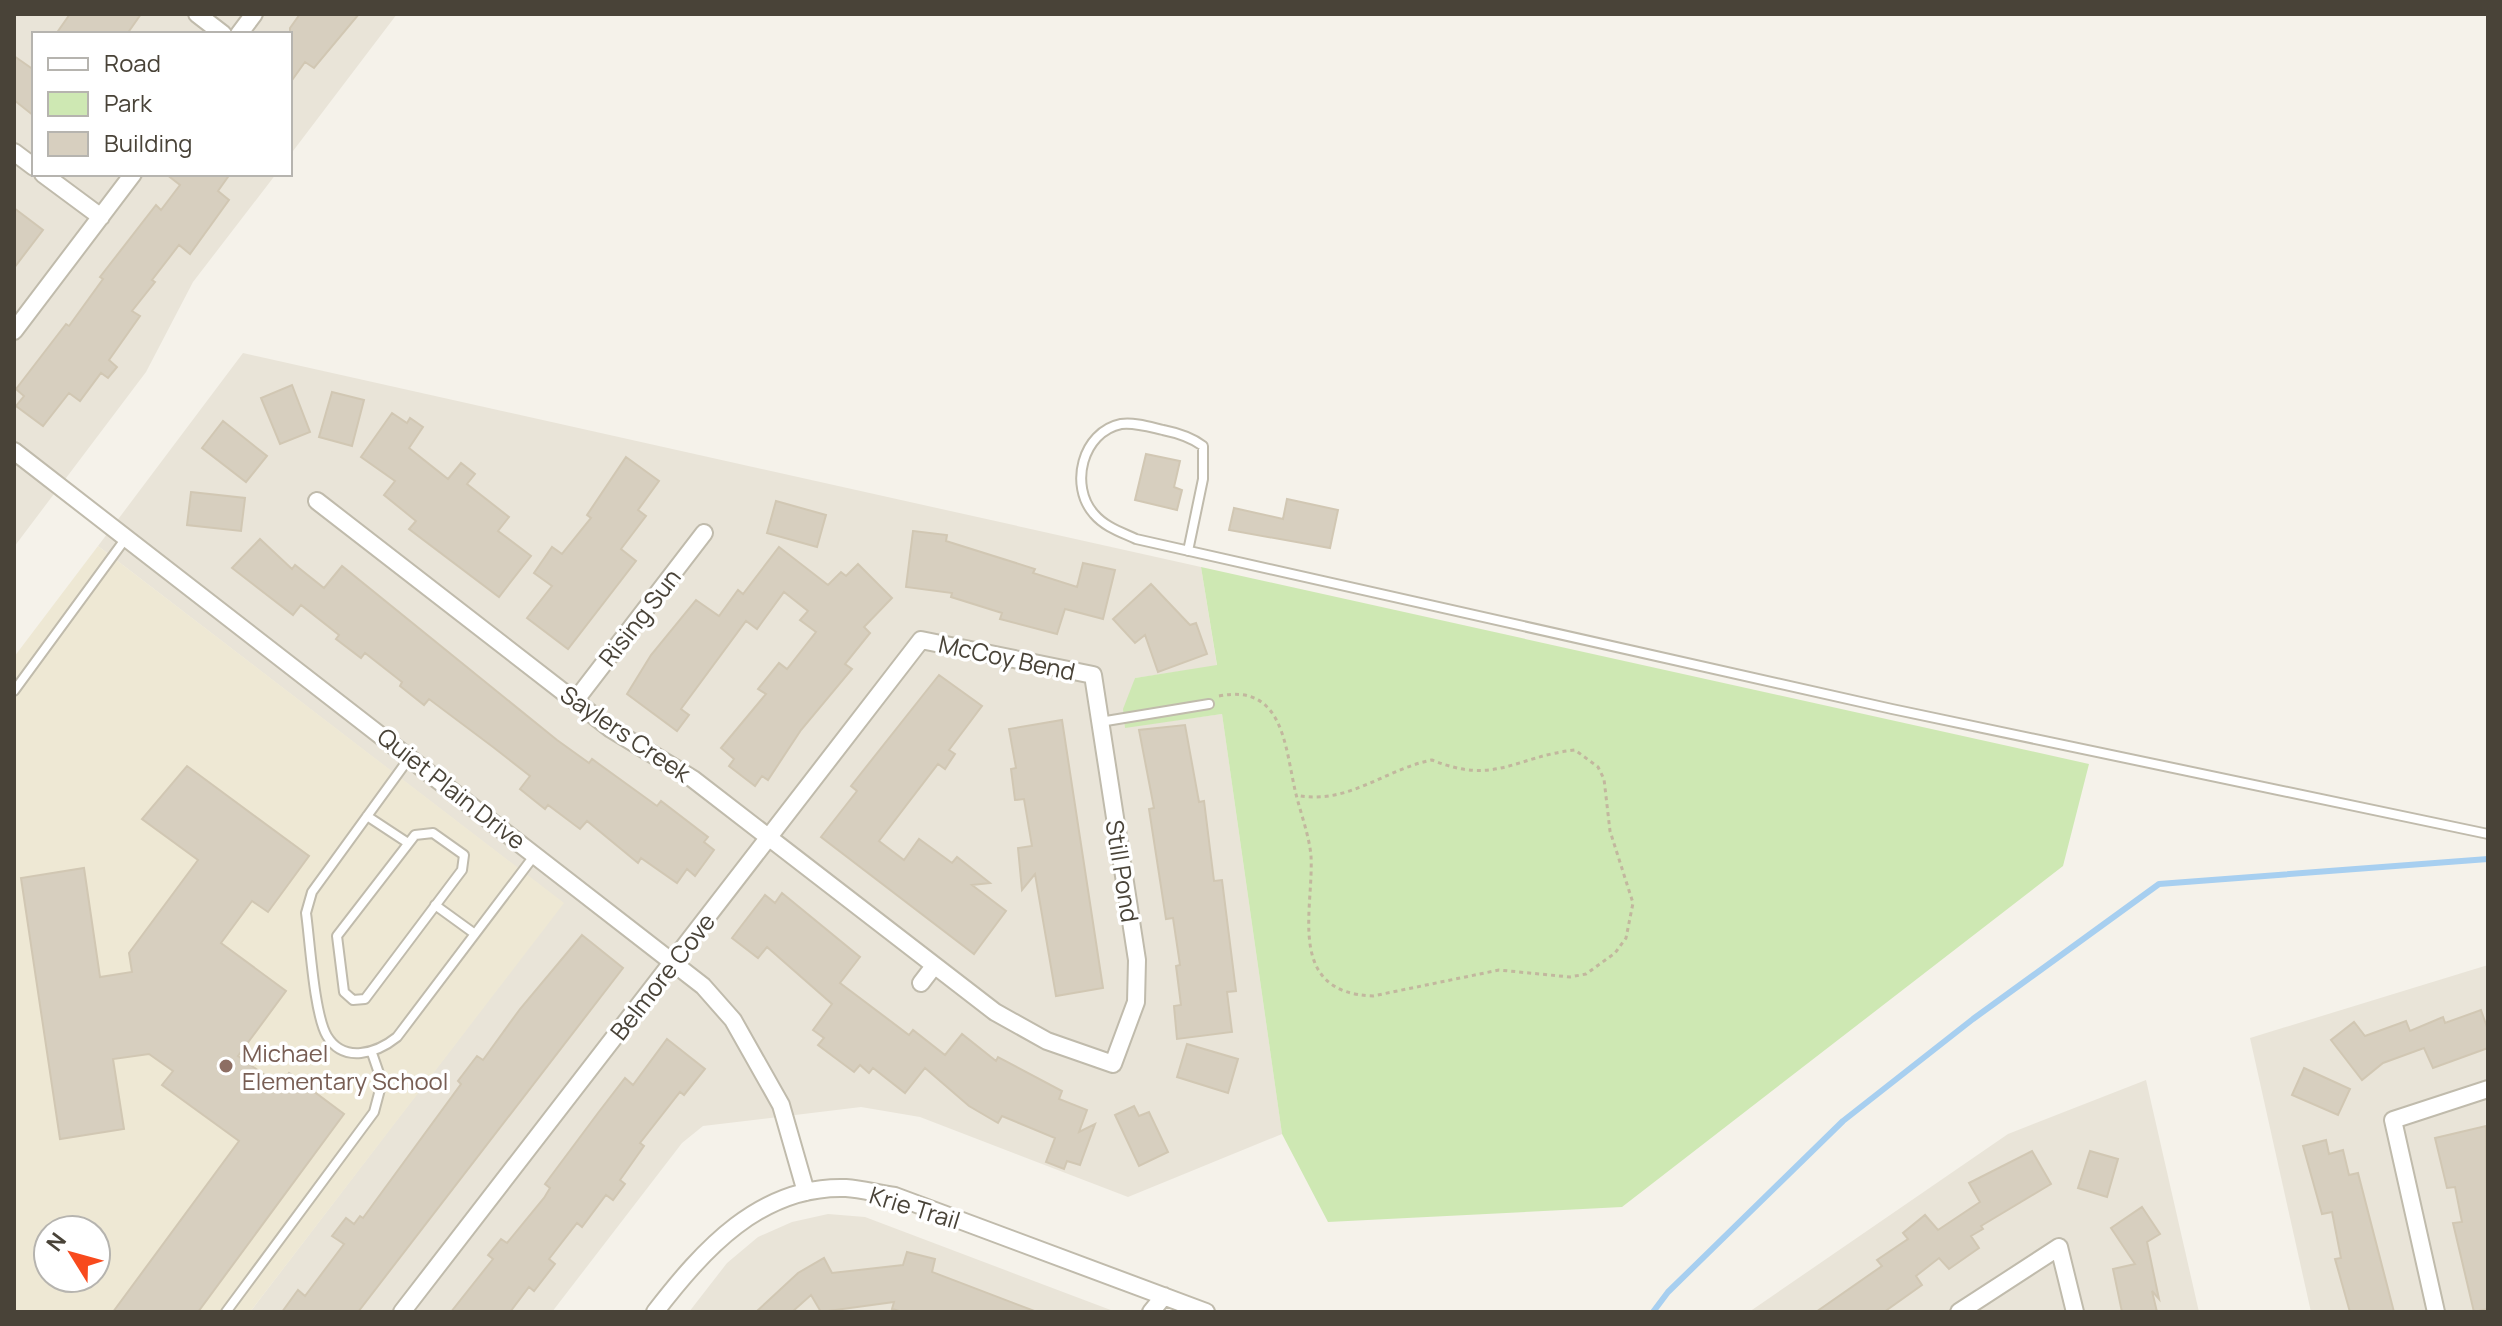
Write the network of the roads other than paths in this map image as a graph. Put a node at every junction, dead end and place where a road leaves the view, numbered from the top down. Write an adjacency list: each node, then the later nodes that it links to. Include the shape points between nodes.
1 (197, 14): 3 (street)
2 (254, 14): 4 (street)
3 (220, 32)
4 (240, 32)
5 (14, 152): 6 (street)
6 (32, 166)
7 (46, 176): 9 (street)
8 (132, 176): 9 (street)
9 (101, 217): 10 (street)
10 (14, 331)
11 (14, 451): 14 (street, Quiet Plain Drive)
12 (317, 501): 19 (street, Saylers Creek)
13 (704, 533): 19 (street, Rising Sun)
14 (127, 538): 18 (lane); 22 (street, Quiet Plain Drive)
15 (1188, 551): 15 (lane, via 1136,539 1094,515 1082,496 1080,474 1087,450 1102,431 1122,424 1144,426 1203,446 1203,479); 24 (lane, via 1892,709)
16 (921, 640): 17 (street, McCoy Bend); 25 (street, Belmore Cove)
17 (1093, 675): 21 (street, Still Pond)
18 (14, 691)
19 (575, 701): 25 (street, Saylers Creek, via 693,779)
20 (1209, 704): 21 (lane)
21 (1100, 722): 34 (street, Still Pond, via 1139,981)
22 (410, 756): 23 (lane); 27 (street, Quiet Plain Drive)
23 (367, 816): 26 (lane); 33 (lane, via 312,892 306,913 325,1032 349,1052)
24 (2488, 834)
25 (769, 838): 30 (street, Belmore Cove); 31 (street, Saylers Creek)
26 (408, 843): 28 (lane, via 415,835 433,833 464,855 462,870); 28 (lane, via 337,936 344,992 353,1000 365,999)
27 (536, 853): 29 (lane); 30 (street, Quiet Plain Drive)
28 (435, 905): 29 (lane)
29 (475, 934): 33 (lane, via 397,1037)
30 (674, 960): 36 (street, Quiet Plain Drive, via 733,1020 756,1057 781,1105); 39 (street, Belmore Cove)
31 (934, 966): 32 (street); 34 (street, Saylers Creek, via 1022,1029)
32 (921, 983)
33 (372, 1053): 38 (lane, via 382,1082 374,1112)
34 (1113, 1064)
35 (2488, 1089): 45 (street, via 2393,1120)
36 (806, 1192): 37 (street, Krie Trail, via 846,1188 895,1196); 40 (street, Krie Trail, via 743,1218 714,1242)
37 (1164, 1296): 41 (street); 42 (street, Krie Trail)
38 (226, 1312)
39 (402, 1312)
40 (655, 1312)
41 (1151, 1312)
42 (1206, 1312)
43 (1959, 1312): 44 (street, via 2059,1247)
44 (2075, 1312)
45 (2436, 1312)

